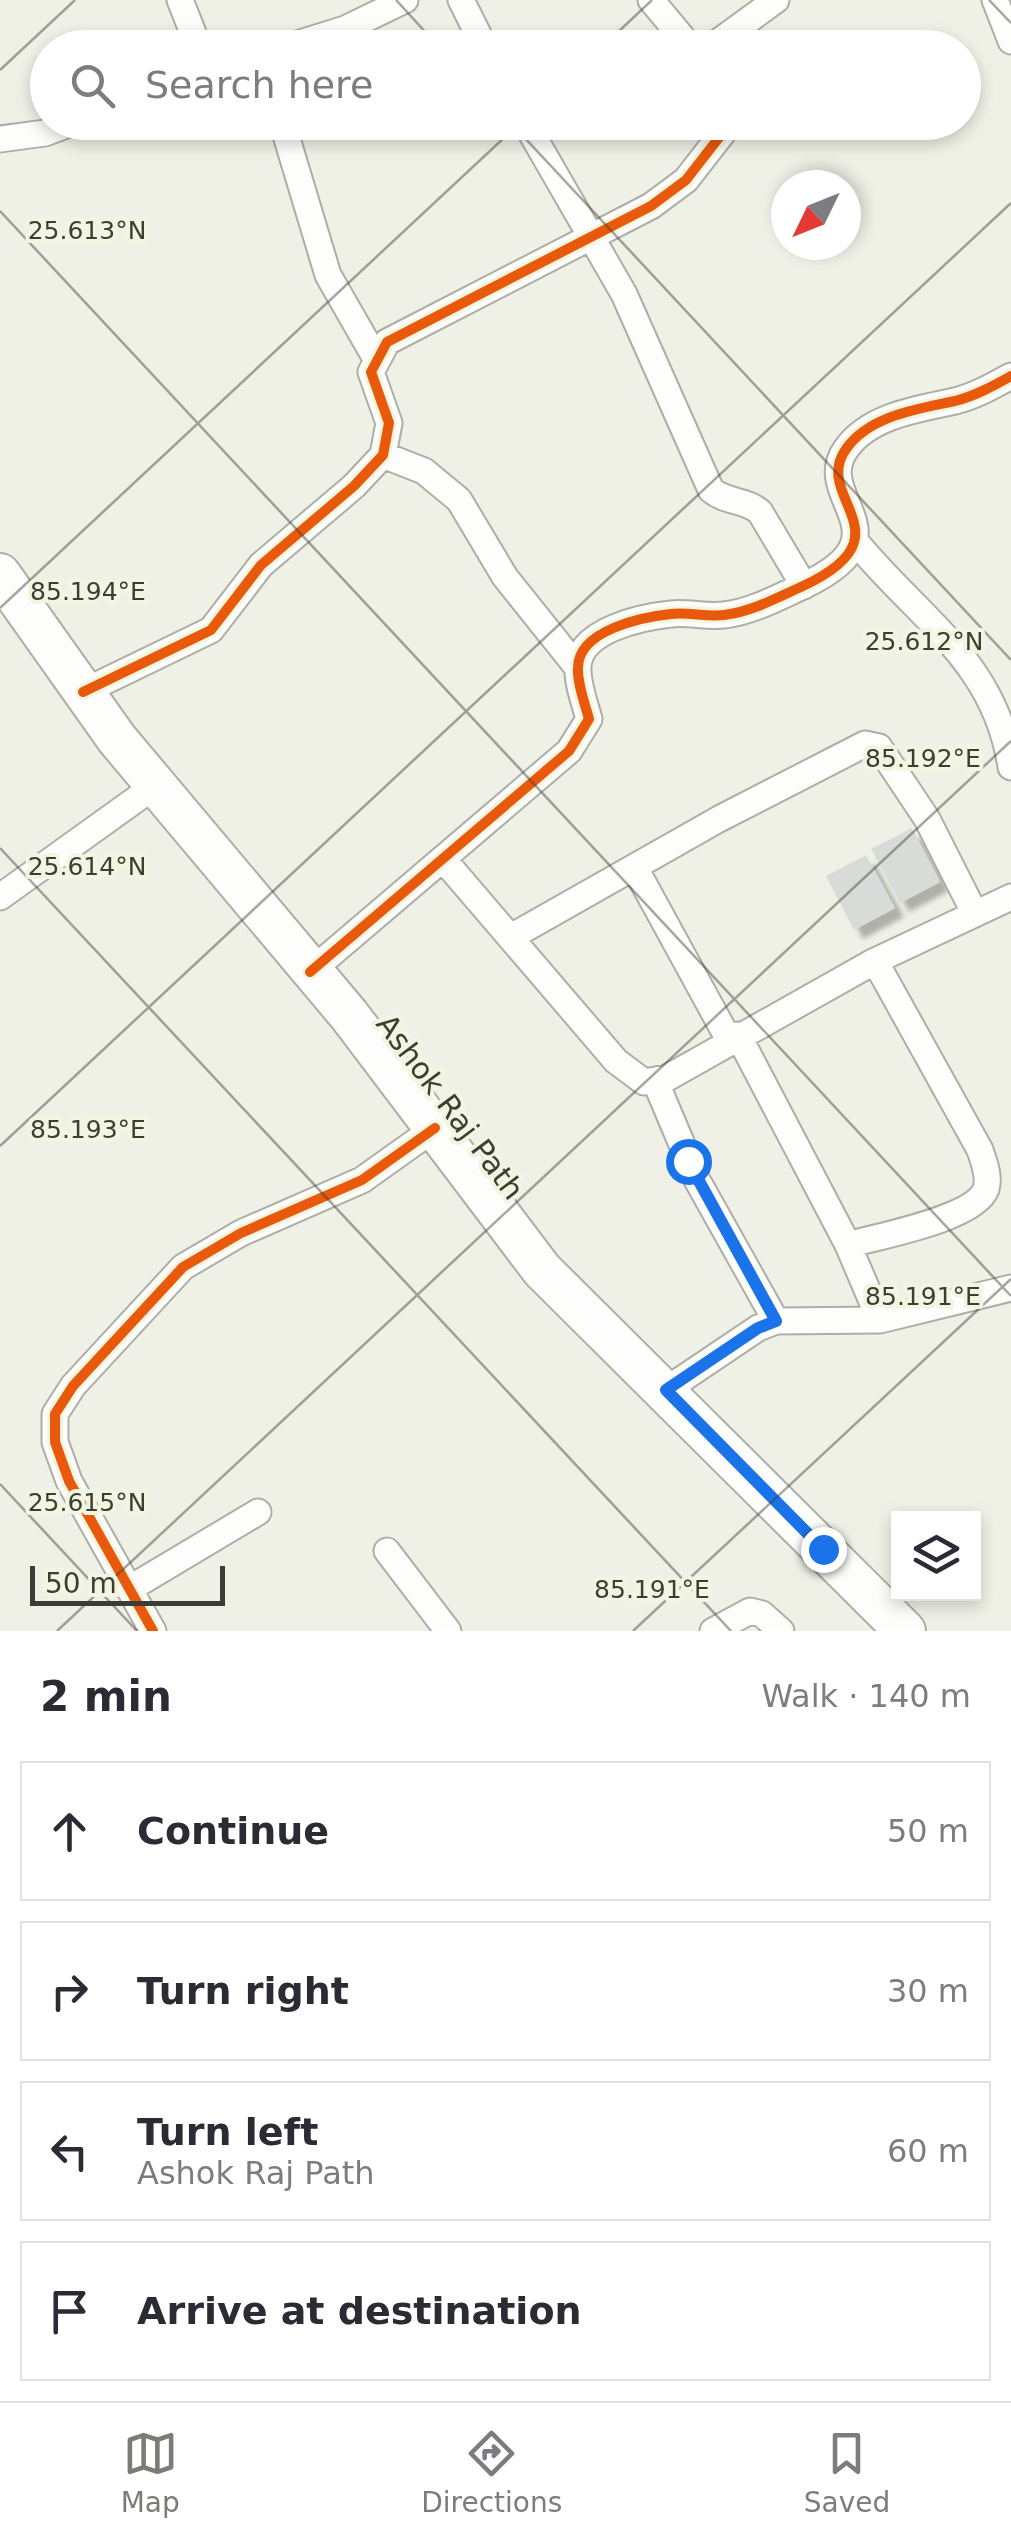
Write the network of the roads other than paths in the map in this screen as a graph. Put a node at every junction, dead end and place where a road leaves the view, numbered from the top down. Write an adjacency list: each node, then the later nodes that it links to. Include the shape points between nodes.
1 (180, 0): 7 (street)
2 (460, 0): 9 (street)
3 (652, 0): 10 (street)
4 (776, 0): 11 (street)
5 (995, 0): 12 (street)
6 (400, 1): 8 (street)
7 (192, 30)
8 (342, 30)
9 (476, 30)
10 (676, 30)
11 (735, 30)
12 (1011, 41)
13 (30, 135): 14 (street)
14 (0, 139)
15 (287, 140): 19 (street, via 328,274)
16 (535, 140): 18 (street)
17 (717, 140): 18 (street, via 686,180)
18 (590, 240): 19 (street, via 404,332); 24 (street, via 624,294 711,490 760,512)
19 (375, 357): 21 (street, via 371,372 390,423)
20 (1011, 376): 22 (street, via 978,393 904,412 847,446 839,470)
21 (383, 454): 25 (street, via 424,472 459,500 506,577); 26 (street, via 261,565 211,630)
22 (856, 542): 24 (street, via 833,571); 27 (street, via 983,681)
23 (0, 574): 26 (main road, Ashok Raj Path)
24 (804, 586): 25 (street, via 726,615 675,613 611,630 583,650)
25 (578, 666): 29 (street, via 588,719 582,733)
26 (84, 692): 28 (main road, Ashok Raj Path)
27 (1011, 767)
28 (156, 785): 31 (street); 36 (main road, Ashok Raj Path)
29 (443, 860): 34 (street); 36 (street)
30 (635, 868): 33 (street, via 865,744 879,747 912,793); 34 (street); 37 (street)
31 (0, 897)
32 (1011, 897): 33 (street)
33 (974, 912): 35 (street)
34 (511, 938): 38 (street, via 616,1061)
35 (875, 960): 37 (street); 40 (street, via 980,1150 988,1185 981,1198 950,1216)
36 (310, 972): 39 (main road, Ashok Raj Path)
37 (734, 1038): 38 (street); 40 (street)
38 (656, 1083): 43 (street, via 697,1180)
39 (435, 1128): 44 (main road, Ashok Raj Path, via 542,1270); 47 (street, via 362,1180 241,1233 183,1267 55,1414 55,1442 69,1481)
40 (848, 1244): 42 (street)
41 (1011, 1288): 42 (street)
42 (880, 1320): 43 (street)
43 (776, 1321): 44 (street)
44 (666, 1390): 52 (main road, Ashok Raj Path)
45 (258, 1512): 47 (street)
46 (387, 1551): 49 (street)
47 (130, 1590): 48 (street)
48 (153, 1631)
49 (448, 1631)
50 (713, 1631): 51 (street, via 750,1611)
51 (781, 1631)
52 (905, 1631)

